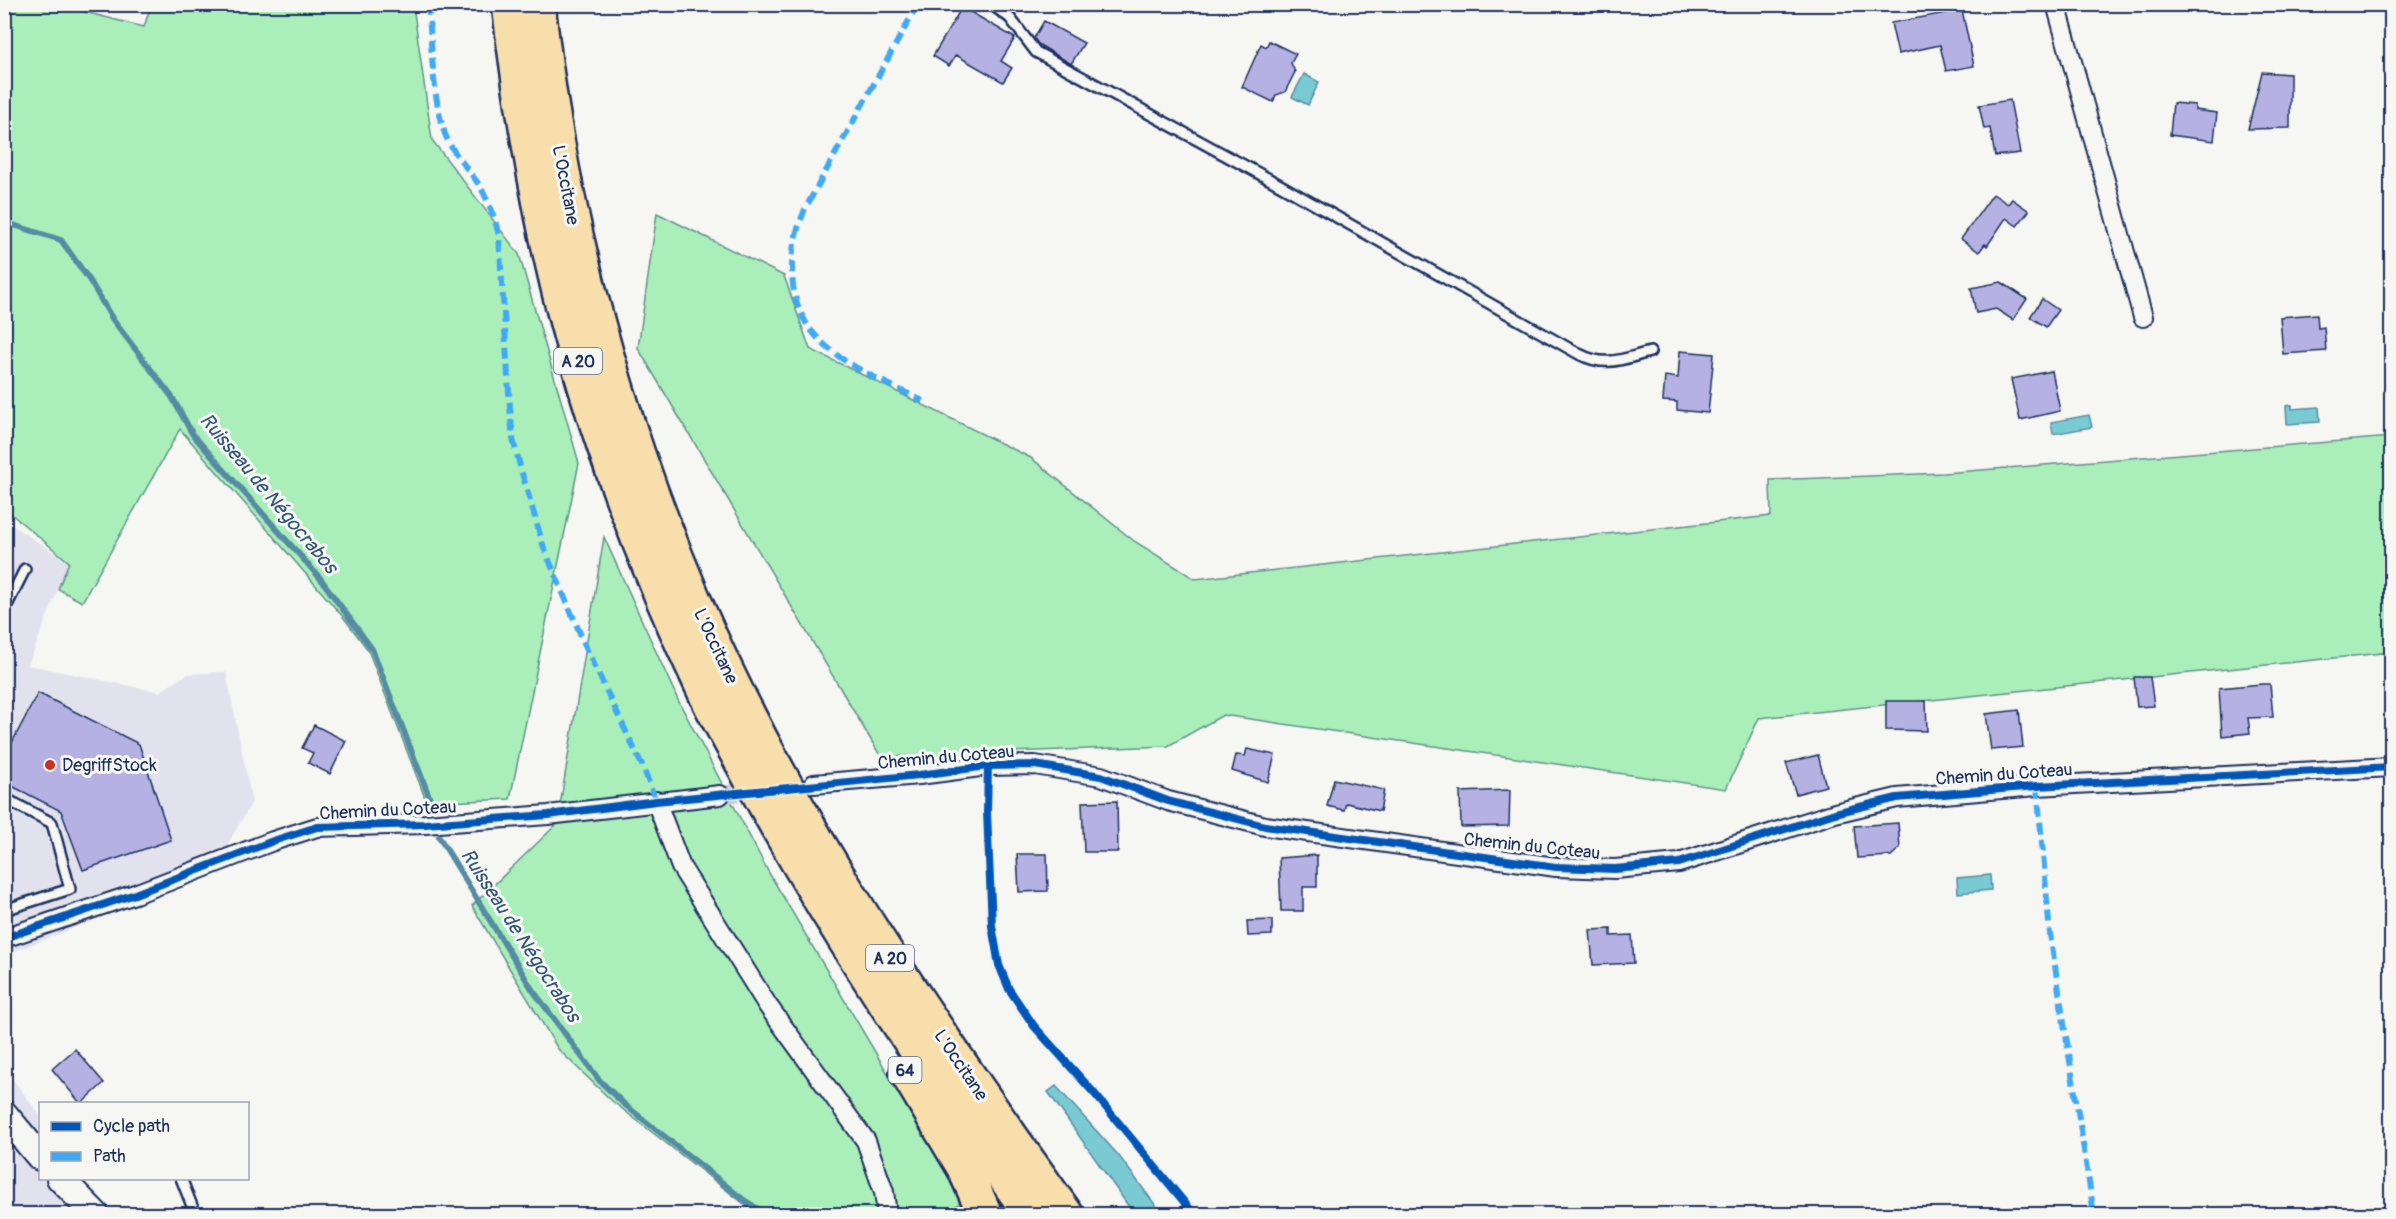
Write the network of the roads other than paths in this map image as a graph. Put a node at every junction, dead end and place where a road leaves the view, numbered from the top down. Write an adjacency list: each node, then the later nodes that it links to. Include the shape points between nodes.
1 (509, 4): 15 (highway, L'Occitane / A 20, via 517,75 552,264 606,450 663,598 709,700)
2 (538, 4): 26 (highway, L'Occitane / A 20, via 561,167 605,352 658,511 695,602 777,768 854,903)
3 (992, 4): 6 (lane, via 1010,18 1036,52 1594,362 1607,363)
4 (2055, 4): 5 (street)
5 (2143, 317)
6 (1650, 351)
7 (26, 569): 8 (lane)
8 (4, 611)
9 (2391, 767): 10 (street, Chemin du Coteau, via 2037,786 1897,798 1835,813 1679,863 1615,869 1556,867 1265,826 1168,801 1101,776 1035,765 988,766)
10 (814, 784)
11 (720, 795): 13 (street, Chemin du Coteau)
12 (4, 798): 14 (lane, via 52,823 70,889)
13 (656, 801): 16 (street, Chemin du Coteau, via 548,815 317,827); 23 (street, via 681,867 768,1006 867,1141 885,1192)
14 (4, 910)
15 (832, 921): 24 (highway, 64, via 905,1070 964,1168); 25 (highway, L'Occitane / A 20)
16 (4, 938)
17 (4, 1114): 18 (main road)
18 (39, 1156)
19 (61, 1180): 21 (main road)
20 (181, 1180): 22 (lane)
21 (95, 1215)
22 (197, 1215)
23 (886, 1215)
24 (985, 1215)
25 (1030, 1215)
26 (1066, 1215)

